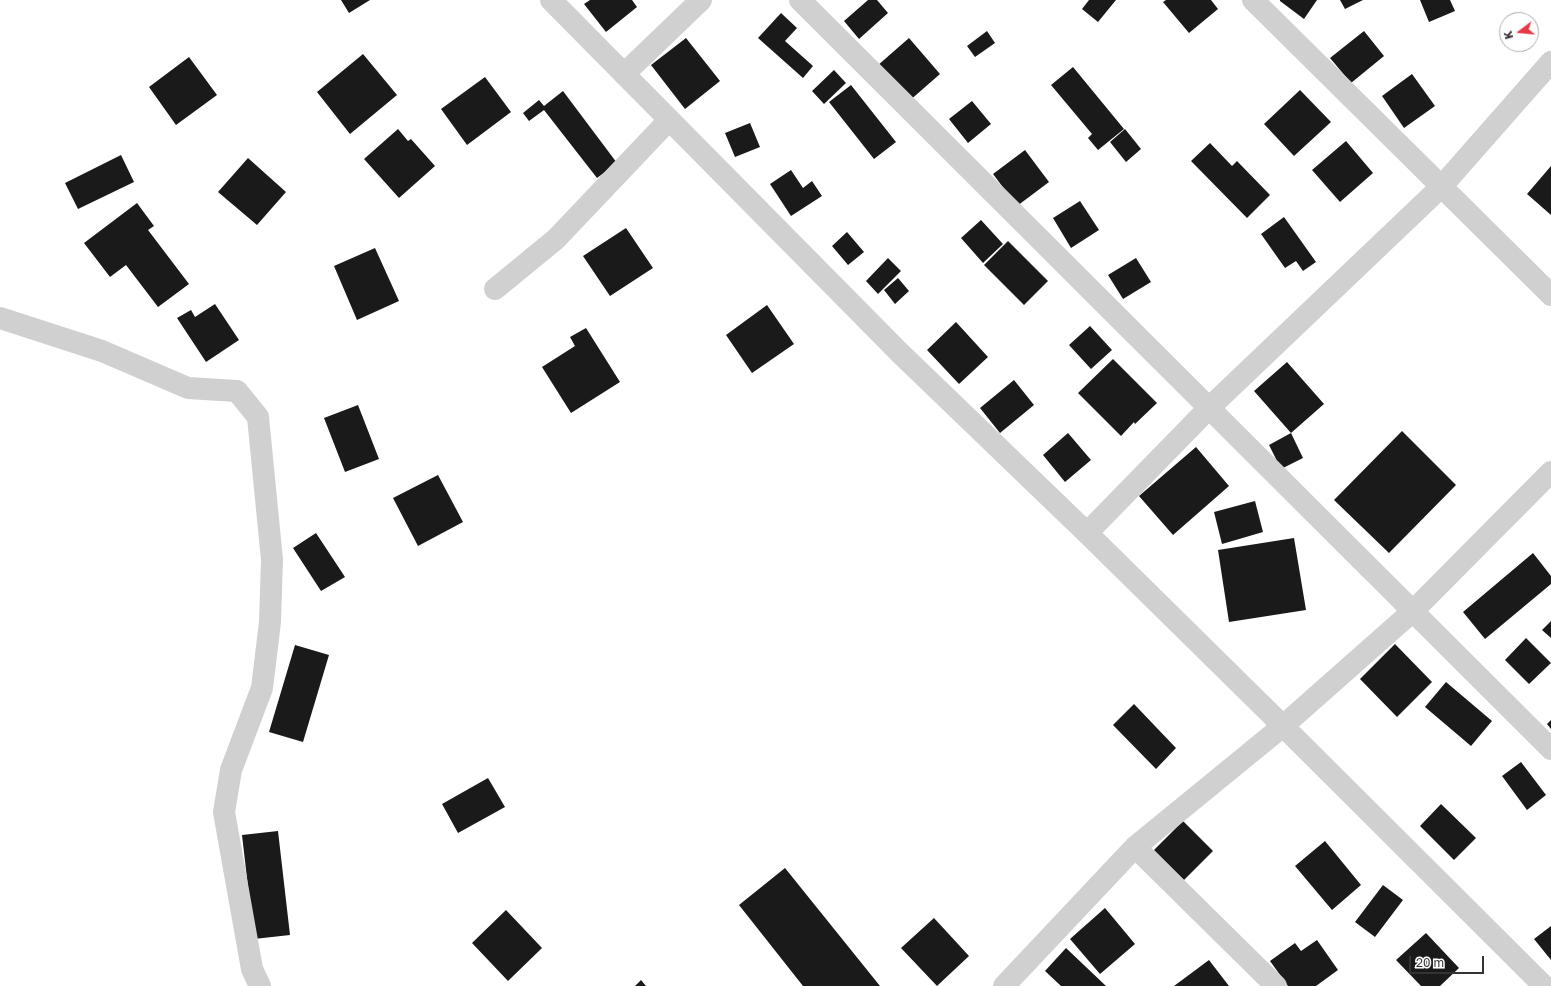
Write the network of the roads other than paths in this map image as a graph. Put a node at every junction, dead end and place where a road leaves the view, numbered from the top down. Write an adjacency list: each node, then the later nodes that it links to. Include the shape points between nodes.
1 (551, 0): 6 (street)
2 (701, 0): 6 (street)
3 (800, 0): 12 (street)
4 (1252, 0): 8 (street)
5 (1551, 62): 8 (street)
6 (624, 74): 7 (street)
7 (669, 120): 9 (street, via 556,239); 14 (street, via 900,353)
8 (1442, 186): 10 (street); 12 (street)
9 (495, 289)
10 (1551, 295)
11 (0, 318): 19 (street, via 102,351 188,388 237,391 258,417 272,560 270,622 262,688 231,770 224,812 252,969)
12 (1209, 408): 14 (street); 15 (street)
13 (1551, 472): 15 (street)
14 (1087, 533): 16 (street)
15 (1413, 611): 16 (street); 17 (street)
16 (1283, 726): 18 (street); 22 (street)
17 (1551, 749)
18 (1135, 847): 20 (street); 21 (street)
19 (260, 986)
20 (1004, 986)
21 (1276, 986)
22 (1544, 986)

